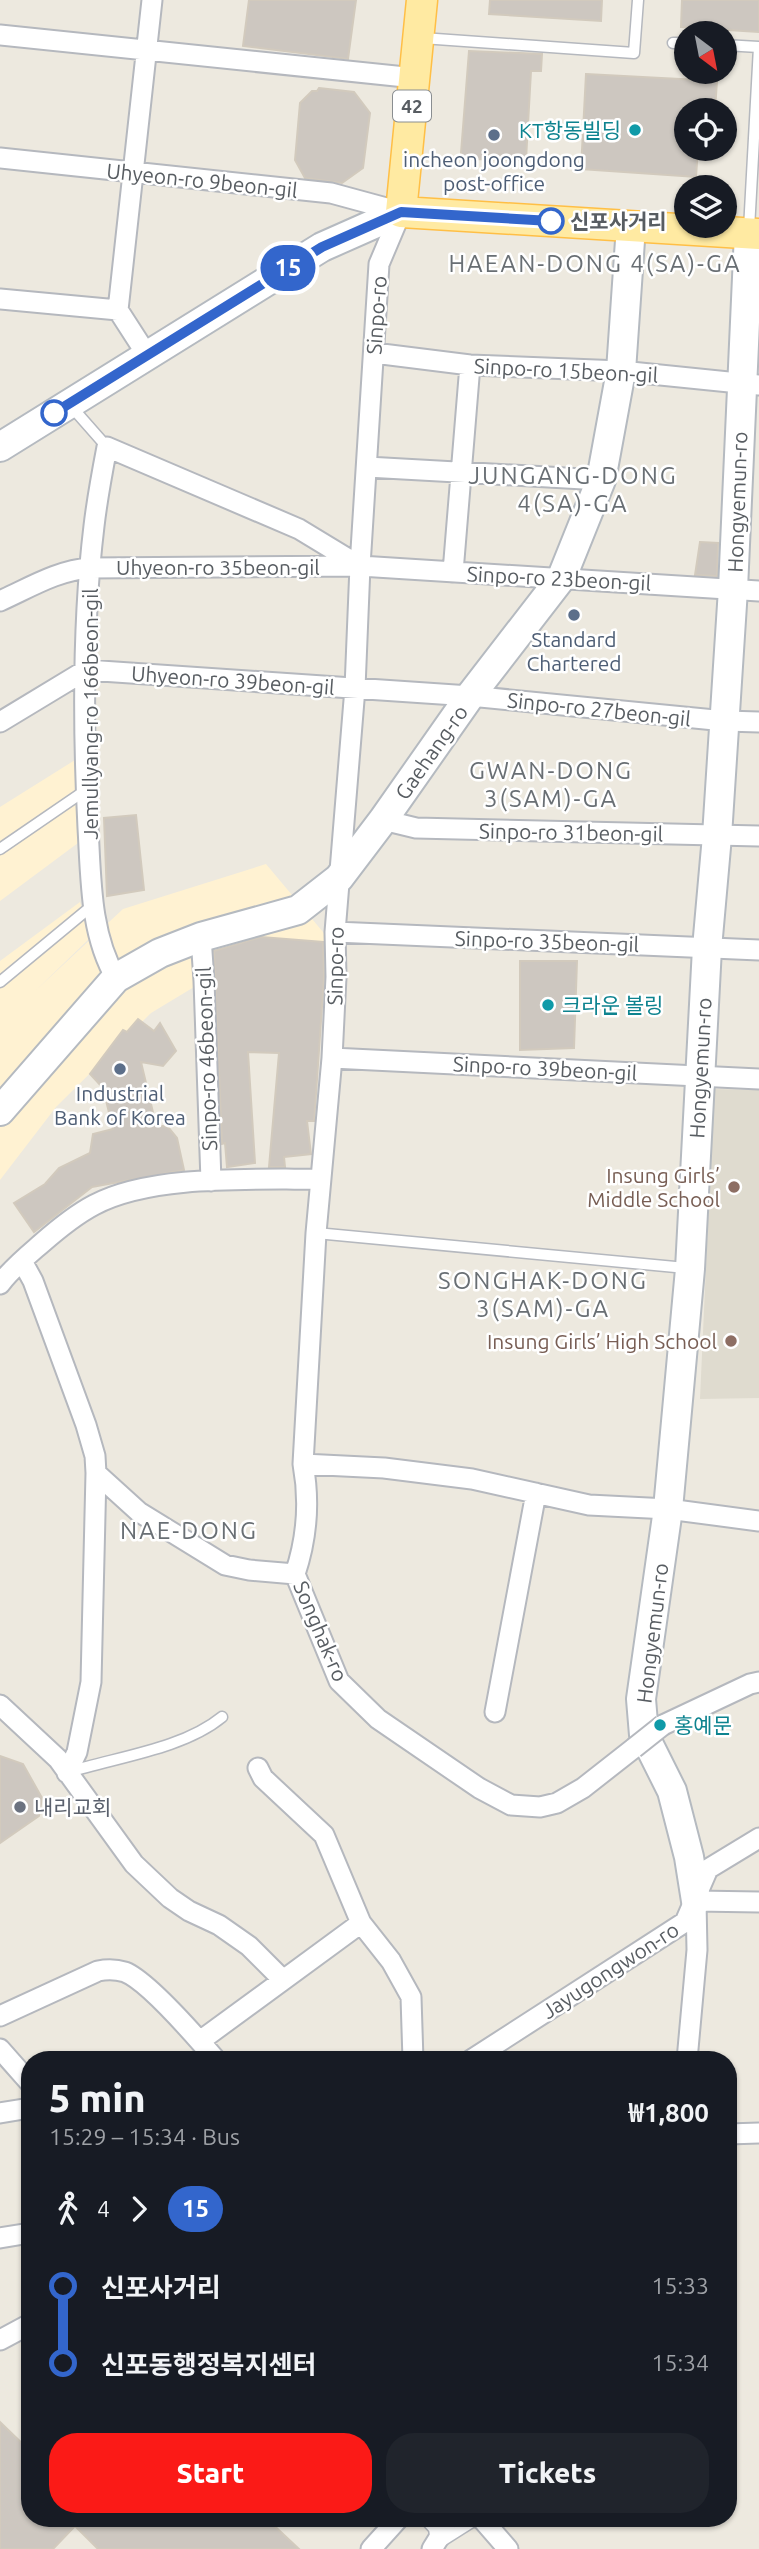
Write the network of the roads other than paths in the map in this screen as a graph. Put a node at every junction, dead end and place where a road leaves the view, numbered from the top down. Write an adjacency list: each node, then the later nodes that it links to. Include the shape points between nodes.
1 (152, 0): 7 (street)
2 (422, 0): 5 (main road, Sinpo-ro / 42)
3 (638, 0): 5 (lane, via 634,53)
4 (0, 35): 7 (street)
5 (418, 38): 8 (main road, Sinpo-ro / 42)
6 (737, 46): 13 (lane, via 758,47)
7 (145, 51): 8 (street); 10 (street)
8 (415, 78): 11 (main road, Sinpo-ro / 42)
9 (0, 158): 10 (street, Uhyeon-ro 9beon-gil)
10 (132, 173): 11 (street, Uhyeon-ro 9beon-gil, via 331,193); 15 (street)
11 (401, 212): 12 (main road); 16 (street, Sinpo-ro, via 379,264); 17 (street, via 322,247)
12 (631, 226): 13 (main road); 19 (street, Gaehang-ro)
13 (754, 233): 20 (street, Hongyemun-ro)
14 (0, 299): 15 (street)
15 (118, 310): 17 (street)
16 (374, 353): 18 (street, Sinpo-ro 15beon-gil); 24 (street, Sinpo-ro)
17 (146, 355): 21 (street)
18 (470, 365): 19 (street, Sinpo-ro 15beon-gil); 25 (street)
19 (621, 371): 20 (street, Sinpo-ro 15beon-gil); 26 (street, Gaehang-ro)
20 (750, 385): 31 (street, Hongyemun-ro)
21 (69, 404): 22 (street); 23 (lane)
22 (1, 444)
23 (107, 447): 27 (street, via 299,530); 28 (street, Jemullyang-ro 166beon-gil)
24 (367, 467): 25 (street); 27 (street, Sinpo-ro)
25 (462, 473): 26 (street); 29 (street)
26 (601, 480): 30 (street, Gaehang-ro)
27 (360, 566): 28 (street, Uhyeon-ro 35beon-gil); 29 (street, Sinpo-ro 23beon-gil); 34 (street, Sinpo-ro)
28 (90, 568): 32 (street, Uhyeon-ro 35beon-gil, via 49,578); 33 (street, Jemullyang-ro 166beon-gil)
29 (453, 572): 30 (street, Sinpo-ro 23beon-gil)
30 (562, 577): 31 (street, Sinpo-ro 23beon-gil); 35 (street, Gaehang-ro)
31 (746, 590): 36 (street, Hongyemun-ro)
32 (0, 601)
33 (86, 670): 34 (street, Uhyeon-ro 39beon-gil); 37 (street); 39 (street, Jemullyang-ro 166beon-gil)
34 (355, 688): 35 (street, Sinpo-ro 27beon-gil); 44 (street, Sinpo-ro)
35 (470, 696): 36 (street, Sinpo-ro 27beon-gil); 40 (street, Gaehang-ro)
36 (725, 721): 38 (street, Sinpo-ro 27beon-gil); 41 (street, Hongyemun-ro)
37 (0, 722)
38 (759, 722)
39 (86, 790): 43 (lane); 45 (street, Jemullyang-ro 166beon-gil)
40 (383, 820): 41 (street, Sinpo-ro 31beon-gil, via 416,828); 44 (street, Gaehang-ro)
41 (717, 836): 42 (street, Sinpo-ro 31beon-gil); 48 (street, Hongyemun-ro)
42 (759, 836)
43 (0, 849)
44 (339, 878): 46 (street, Sinpo-ro); 47 (street, Gaehang-ro, via 298,910)
45 (93, 905): 50 (street, Jemullyang-ro 166beon-gil, via 107,962); 51 (lane)
46 (335, 932): 48 (street, Sinpo-ro 35beon-gil); 52 (street, Sinpo-ro)
47 (201, 937): 50 (street, Gaehang-ro); 57 (street, Sinpo-ro 46beon-gil)
48 (707, 948): 49 (street, Sinpo-ro 35beon-gil); 53 (street, Hongyemun-ro)
49 (759, 950)
50 (116, 978): 55 (street, Gaehang-ro)
51 (0, 982)
52 (332, 1058): 53 (street, Sinpo-ro 39beon-gil); 56 (street, Sinpo-ro)
53 (700, 1075): 54 (street, Sinpo-ro 39beon-gil); 60 (street, Hongyemun-ro)
54 (759, 1079)
55 (0, 1111)
56 (320, 1179): 57 (street, Sinpo-ro 46beon-gil); 58 (street, Sinpo-ro)
57 (211, 1181): 59 (street, Sinpo-ro 46beon-gil, via 129,1191 95,1204)
58 (316, 1233): 60 (lane); 62 (street, Sinpo-ro)
59 (22, 1261): 61 (street, Sinpo-ro 46beon-gil); 63 (street, via 86,1425)
60 (690, 1269): 65 (street, Hongyemun-ro)
61 (2, 1277)
62 (303, 1464): 64 (street, via 384,1468); 67 (street, Songhak-ro, via 307,1488 304,1545)
63 (96, 1473): 67 (street, via 139,1512 225,1565); 73 (street, via 91,1682 77,1752)
64 (536, 1493): 65 (street, via 589,1505); 70 (street)
65 (668, 1509): 66 (street); 75 (street, Hongyemun-ro, via 642,1718 644,1735 671,1791 689,1857)
66 (759, 1521)
67 (295, 1574): 68 (street, Songhak-ro, bridge, via 339,1681 378,1719 511,1805 556,1803 583,1788 663,1726)
68 (759, 1682)
69 (0, 1704): 73 (street)
70 (495, 1712)
71 (222, 1717): 73 (lane, via 207,1729 167,1744)
72 (258, 1768): 77 (street, via 324,1835)
73 (67, 1773): 78 (street, via 134,1864 170,1898 219,1925)
74 (759, 1838): 75 (street, Jayugongwon-ro, via 708,1869)
75 (695, 1901): 76 (street); 84 (street, Jayugongwon-ro, via 685,1922); 85 (street, Hongyemun-ro, via 698,1950)
76 (759, 1902)
77 (361, 1923): 78 (street); 83 (street, via 391,1961 411,1997)
78 (284, 1980): 80 (street)
79 (0, 2015): 80 (street, via 110,1968 140,1982)
80 (200, 2041): 82 (street)
81 (0, 2049): 86 (street)
82 (208, 2051)
83 (413, 2051)
84 (485, 2051)
85 (688, 2051)
86 (21, 2073)
87 (21, 2110): 88 (street)
88 (0, 2113)
89 (759, 2133): 90 (street)
90 (737, 2134)
91 (21, 2234): 92 (street)
92 (0, 2238)
93 (21, 2329): 94 (street)
94 (0, 2340)
95 (391, 2527): 101 (street)
96 (432, 2527): 100 (lane, via 437,2536)
97 (443, 2527): 100 (street)
98 (464, 2527): 100 (lane)
99 (489, 2527): 102 (street)
100 (434, 2547)
101 (371, 2549)
102 (508, 2549)

